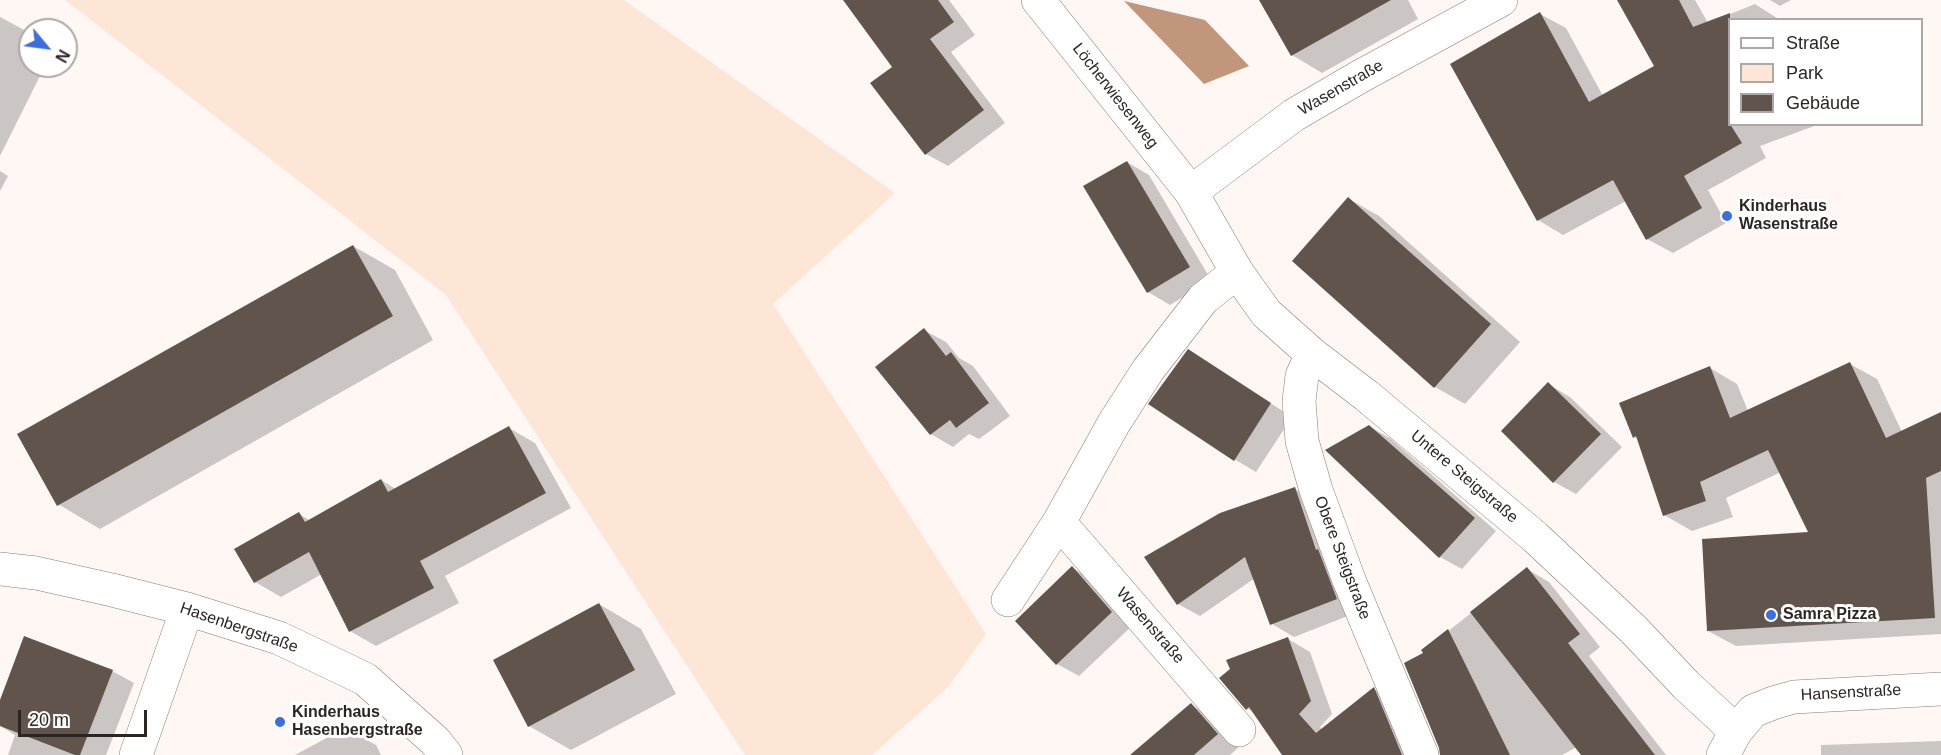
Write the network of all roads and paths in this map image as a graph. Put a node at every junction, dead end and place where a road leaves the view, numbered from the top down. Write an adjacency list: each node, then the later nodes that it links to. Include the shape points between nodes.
1 (1038, 0): 3 (street, Löcherwiesenweg)
2 (1501, 0): 3 (street, Wasenstraße, via 1294,115)
3 (1191, 192): 4 (street, Untere Steigstraße)
4 (1237, 272): 5 (street, Untere Steigstraße, via 1266,313); 6 (street, via 1203,299 1148,370)
5 (1312, 354): 12 (street, Untere Steigstraße, via 1535,537 1686,685); 15 (street, Obere Steigstraße, via 1302,376 1299,401 1302,441 1349,580)
6 (1059, 522): 8 (street); 11 (street, Wasenstraße)
7 (0, 569): 9 (street, Hasenbergstraße, via 47,575)
8 (1008, 600)
9 (187, 609): 13 (street); 14 (street, Hasenbergstraße, via 279,638 365,679)
10 (1941, 689): 12 (street, Hansenstraße, via 1794,697 1753,711)
11 (1239, 730)
12 (1729, 743)
13 (136, 755)
14 (446, 755)
15 (1422, 755)

